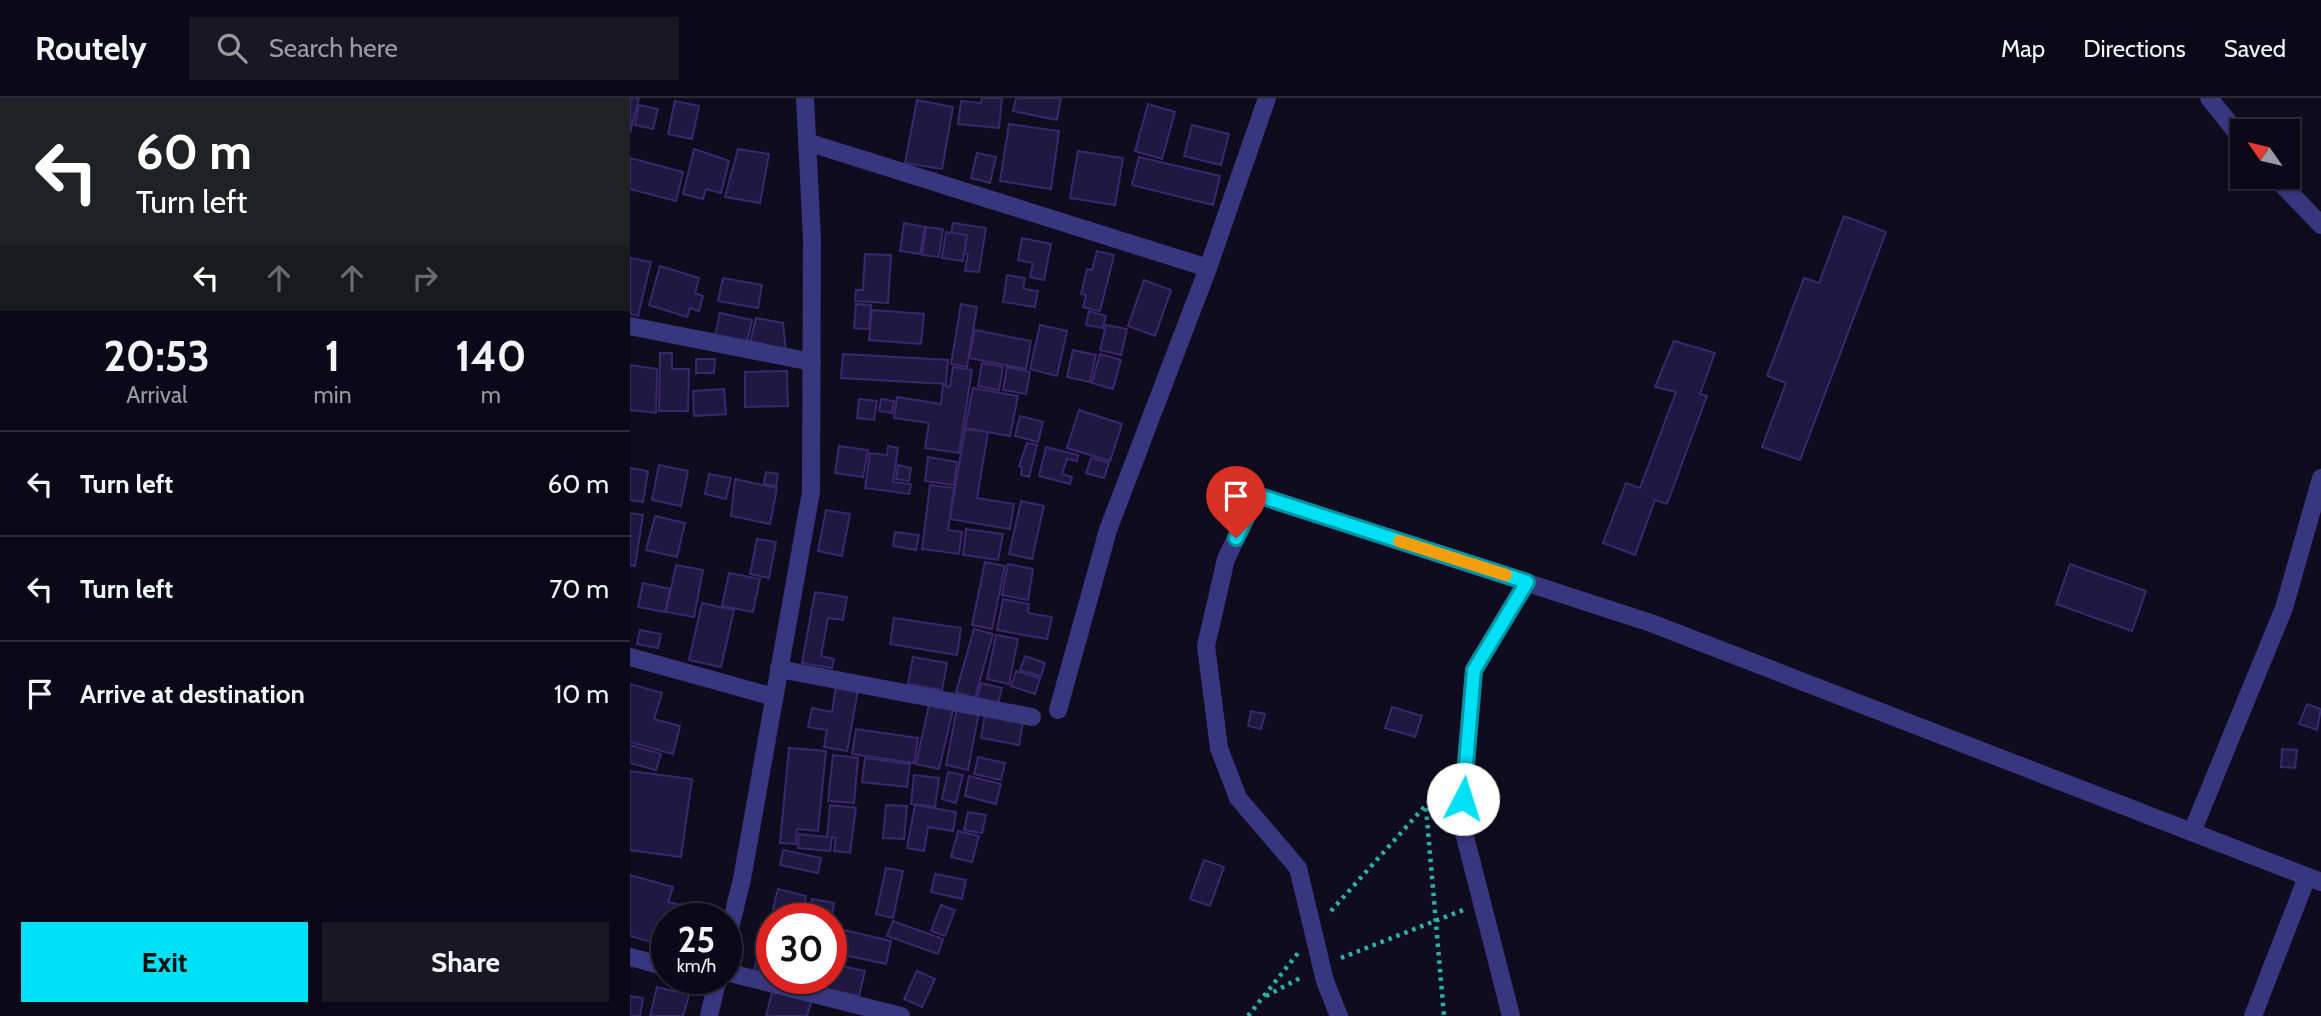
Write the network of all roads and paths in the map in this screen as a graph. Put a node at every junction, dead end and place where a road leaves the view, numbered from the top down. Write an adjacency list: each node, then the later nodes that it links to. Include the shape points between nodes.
1 (806, 98): 5 (street)
2 (1267, 98): 8 (street)
3 (2209, 98): 4 (street)
4 (2230, 124)
5 (807, 142): 8 (street); 10 (street)
6 (2286, 189): 7 (street)
7 (2321, 225)
8 (1208, 268): 16 (street, via 1108,530)
9 (630, 326): 10 (street)
10 (813, 362): 14 (street, via 811,492)
11 (2321, 478): 20 (street, via 2284,608)
12 (1527, 582): 18 (street, via 1474,670); 20 (street, via 1651,622); 25 (street, via 1257,495 1226,559 1206,646 1219,748 1238,798 1298,868)
13 (630, 657): 15 (street)
14 (779, 669): 15 (street); 17 (street)
15 (774, 697): 23 (street)
16 (1058, 710)
17 (1032, 717)
18 (1466, 756): 19 (path); 22 (street, via 1461,821)
19 (1426, 807): 24 (path); 25 (path)
20 (2192, 832): 21 (street)
21 (2314, 879): 38 (street)
22 (1483, 901): 24 (path); 37 (street)
23 (736, 903)
24 (1438, 920): 28 (path); 36 (path)
25 (1313, 933): 28 (street); 31 (path)
26 (630, 957): 27 (street)
27 (651, 963)
28 (1321, 967): 31 (path); 35 (street)
29 (742, 982): 33 (street)
30 (714, 994): 32 (street)
31 (1262, 998): 34 (path)
32 (709, 1016)
33 (901, 1016)
34 (1248, 1016)
35 (1339, 1016)
36 (1444, 1016)
37 (1511, 1016)
38 (2253, 1016)

